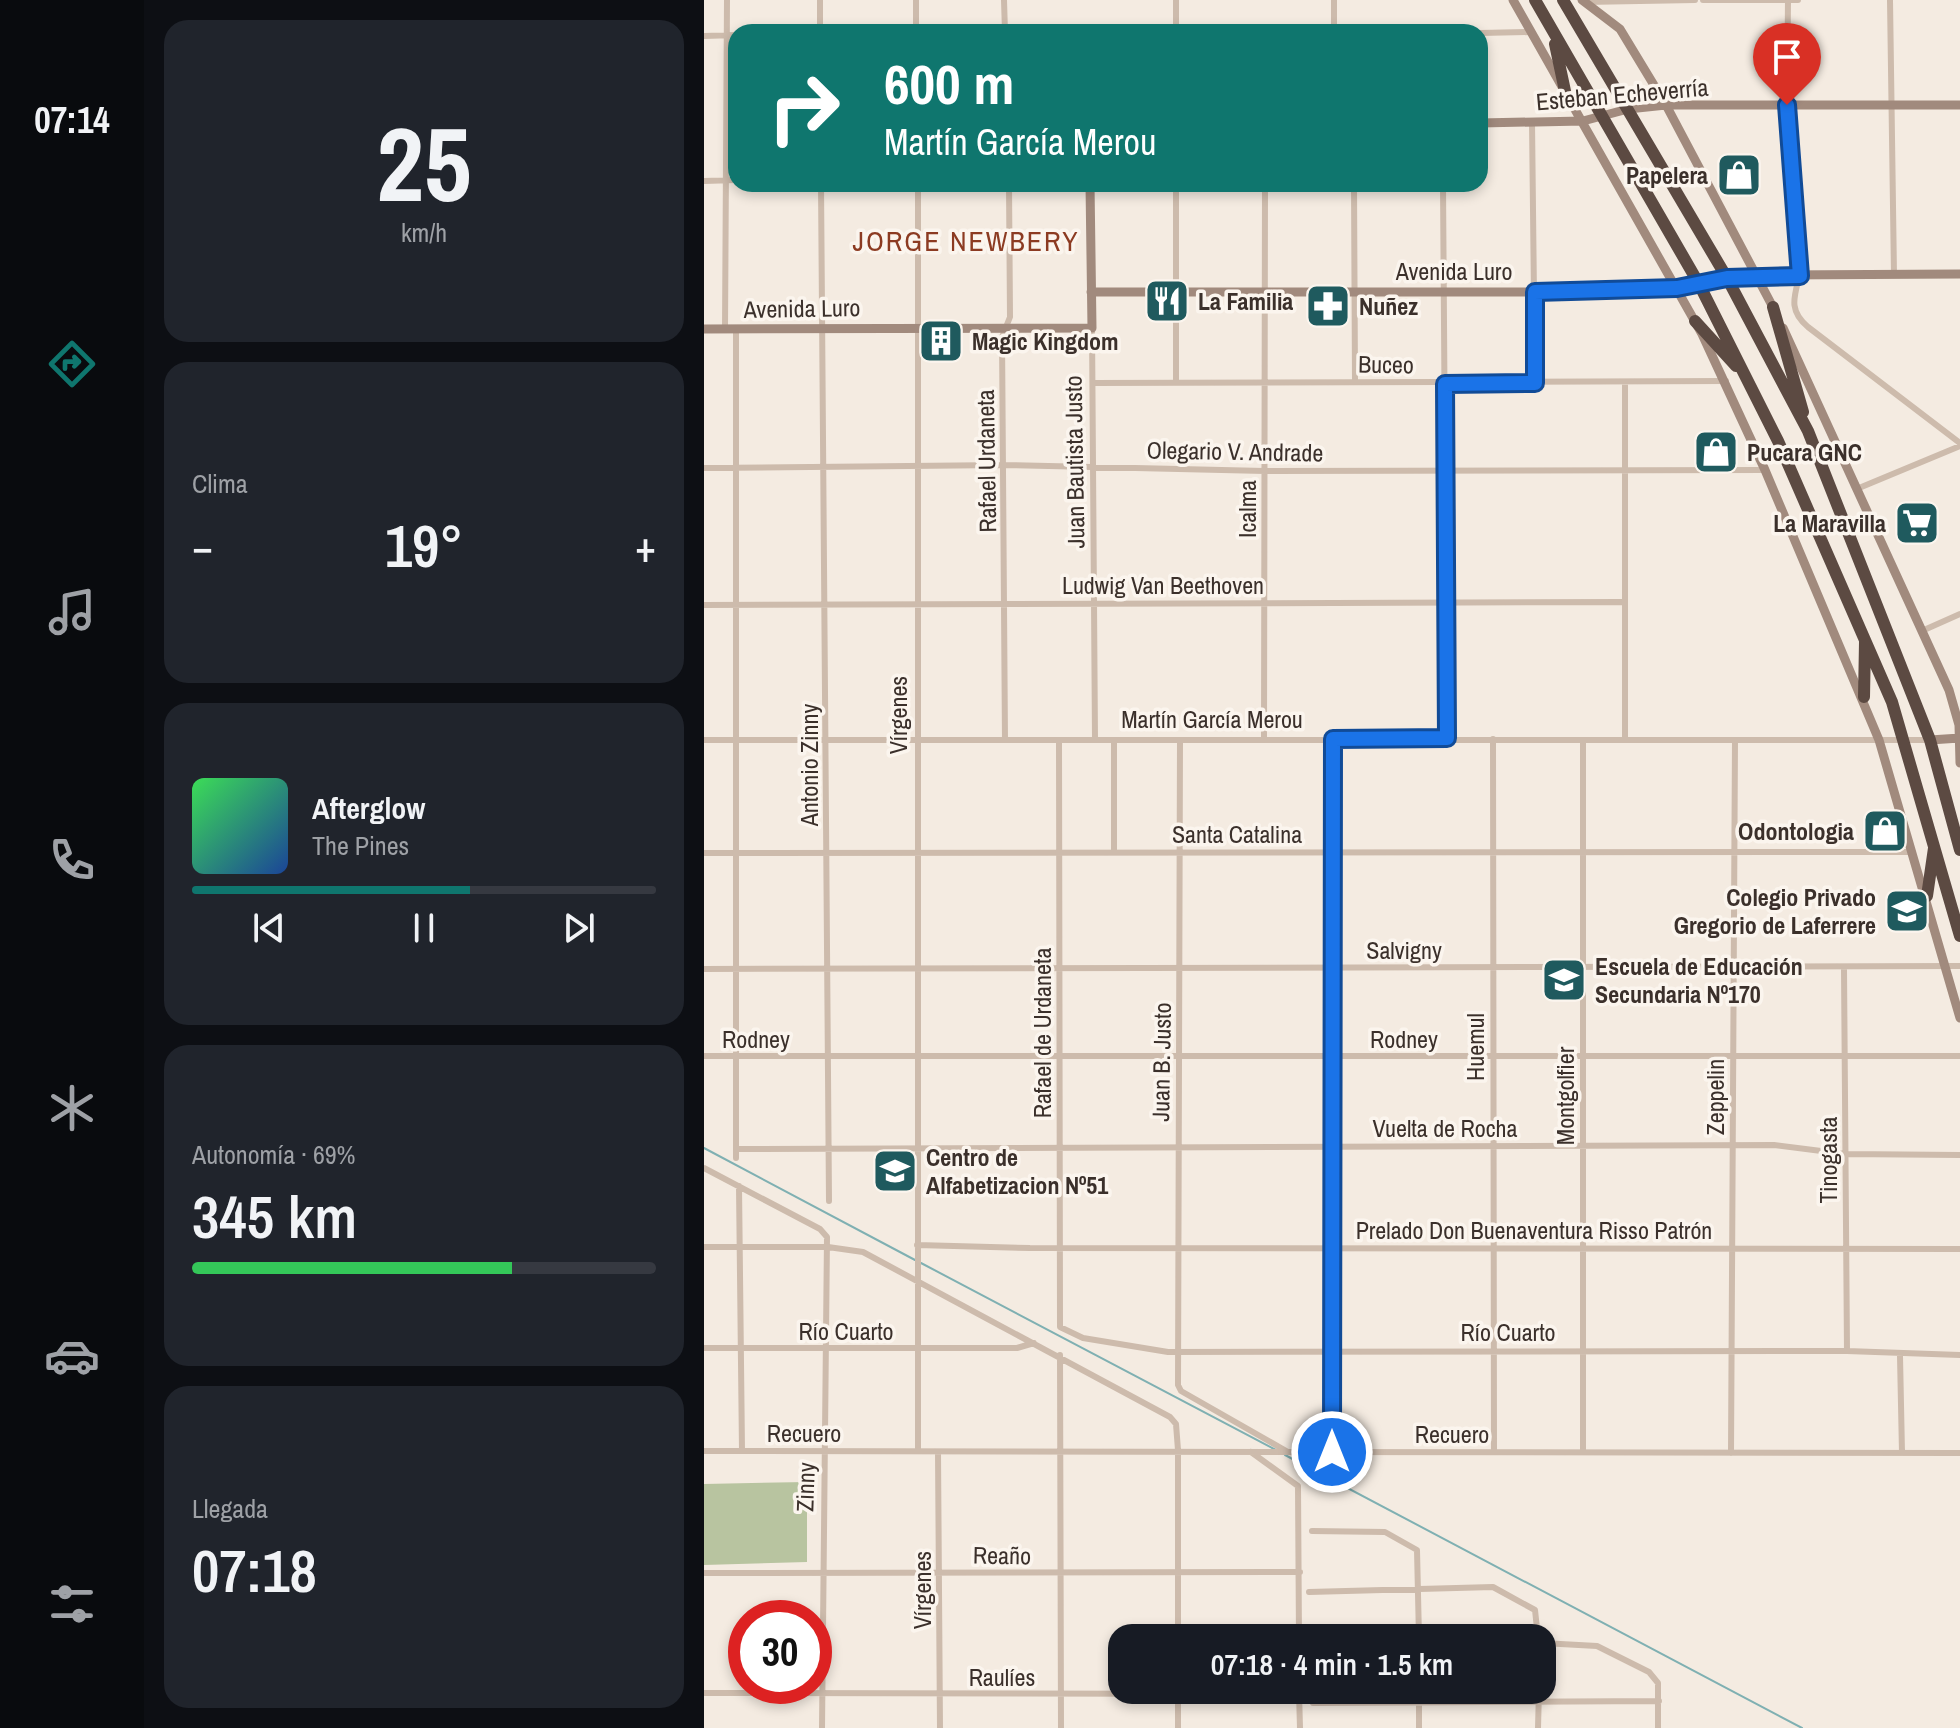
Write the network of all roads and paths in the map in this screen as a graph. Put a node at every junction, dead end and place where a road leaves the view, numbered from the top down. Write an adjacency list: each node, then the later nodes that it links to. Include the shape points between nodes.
1 (727, 0): 25 (street)
2 (820, 0): 16 (street)
3 (916, 0): 17 (street)
4 (1004, 0): 18 (street)
5 (1176, 0): 19 (street)
6 (1334, 0): 20 (street)
7 (1513, 0): 23 (street)
8 (1535, 0): 21 (highway)
9 (1563, 0): 22 (highway)
10 (1695, 0): 14 (street)
11 (1703, 0): 15 (street)
12 (1798, 0): 15 (street)
13 (1890, 0): 31 (street)
14 (1579, 1): 22 (highway); 28 (street, via 1620,29)
15 (1788, 1): 29 (street)
16 (820, 24)
17 (916, 24)
18 (1005, 24)
19 (1176, 24)
20 (1334, 24)
21 (1552, 29): 27 (highway); 33 (highway)
22 (1580, 29): 32 (highway)
23 (1532, 32): 24 (street); 27 (street)
24 (1488, 33)
25 (727, 35): 26 (street); 37 (street)
26 (704, 36)
27 (1565, 91): 34 (street)
28 (1666, 105): 29 (street, Esteban Echeverría); 32 (street, Esteban Echeverría); 49 (street)
29 (1787, 105): 31 (street, Esteban Echeverría); 50 (street)
30 (1960, 105): 31 (street, Esteban Echeverría)
31 (1892, 106): 48 (street)
32 (1628, 109): 33 (street, Esteban Echeverría); 51 (highway)
33 (1602, 117): 34 (street, Esteban Echeverría); 52 (highway)
34 (1583, 121): 35 (street, Esteban Echeverría); 53 (street)
35 (1532, 122): 36 (street, Esteban Echeverría); 59 (street)
36 (1488, 123)
37 (726, 180): 38 (street); 67 (street)
38 (704, 181)
39 (821, 192): 64 (street)
40 (918, 192): 62 (street, Vírgenes)
41 (1009, 192): 63 (street, Rafael Urdaneta)
42 (1090, 192): 56 (street, Juan Bautista Justo)
43 (1176, 192): 57 (street)
44 (1265, 192): 58 (street, Icalma)
45 (1354, 192): 54 (street)
46 (1443, 192): 55 (street)
47 (1960, 274): 48 (street, Avenida Luro)
48 (1894, 275): 50 (street, Avenida Luro)
49 (1758, 276): 50 (street, Avenida Luro); 51 (street, Avenida Luro); 60 (street)
50 (1800, 276): 78 (street, via 1793,300 1799,320)
51 (1727, 278): 52 (street, Avenida Luro); 77 (highway)
52 (1699, 284): 53 (street, Avenida Luro); 68 (highway)
53 (1677, 288): 59 (street, Avenida Luro); 61 (street)
54 (1357, 291): 55 (street, Avenida Luro); 58 (street, Avenida Luro); 71 (street)
55 (1445, 291): 59 (street, Avenida Luro); 76 (street)
56 (1091, 292): 57 (street, Avenida Luro); 65 (street, Juan Bautista Justo)
57 (1177, 292): 58 (street, Avenida Luro); 74 (street)
58 (1266, 292): 70 (street, Icalma)
59 (1535, 292): 75 (street)
60 (1773, 307): 77 (highway); 89 (street)
61 (1695, 321): 68 (highway); 69 (street)
62 (917, 327): 63 (street, Avenida Luro); 64 (street, Avenida Luro); 79 (street, Vírgenes)
63 (1007, 327): 65 (street, Avenida Luro); 80 (street, Rafael Urdaneta, via 1002,337)
64 (824, 328): 67 (street, Avenida Luro); 81 (street, Antonio Zinny)
65 (1092, 328): 73 (street, Juan Bautista Justo)
66 (704, 329): 67 (street, Avenida Luro)
67 (731, 329): 83 (street)
68 (1747, 378): 101 (highway)
69 (1726, 381): 72 (street, Buceo); 86 (street)
70 (1265, 382): 71 (street, Buceo); 74 (street, Buceo); 87 (street, Icalma)
71 (1355, 382): 76 (street, Buceo)
72 (1625, 382): 75 (street, Buceo); 85 (street)
73 (1094, 383): 74 (street, Buceo); 82 (street, Juan Bautista Justo)
74 (1176, 383)
75 (1535, 383): 76 (street, Buceo)
76 (1445, 384): 88 (street)
77 (1808, 431): 120 (highway)
78 (1960, 444): 89 (street)
79 (916, 465): 80 (street, Olegario V. Andrade); 81 (street, Olegario V. Andrade); 96 (street, Vírgenes)
80 (1005, 465): 82 (street, Olegario V. Andrade); 97 (street, Rafael Urdaneta)
81 (825, 466): 83 (street, Olegario V. Andrade); 95 (street, Antonio Zinny)
82 (1094, 466): 87 (street, Olegario V. Andrade); 92 (street, Juan Bautista Justo)
83 (737, 467): 84 (street, Olegario V. Andrade); 94 (street)
84 (704, 468)
85 (1624, 469): 86 (street, Olegario V. Andrade); 88 (street, Olegario V. Andrade); 91 (street)
86 (1765, 470): 102 (street)
87 (1265, 471): 88 (street, Olegario V. Andrade); 90 (street, Icalma)
88 (1445, 472): 93 (street)
89 (1859, 488): 100 (street)
90 (1265, 602): 92 (street, Ludwig Van Beethoven); 93 (street, Ludwig Van Beethoven); 103 (street, Icalma)
91 (1622, 602): 93 (street, Ludwig Van Beethoven); 105 (street)
92 (1096, 603): 97 (street, Ludwig Van Beethoven); 107 (street, Juan Bautista Justo)
93 (1445, 603): 104 (street)
94 (738, 604): 95 (street, Ludwig Van Beethoven); 98 (street, Ludwig Van Beethoven); 111 (street)
95 (826, 604): 96 (street, Ludwig Van Beethoven); 121 (street, Antonio Zinny)
96 (916, 604): 97 (street, Ludwig Van Beethoven); 112 (street, Vírgenes)
97 (1005, 604): 113 (street, Rafael Urdaneta)
98 (704, 605)
99 (1960, 614): 100 (street)
100 (1924, 630): 106 (street, via 1949,690)
101 (1864, 635): 102 (highway); 122 (highway)
102 (1864, 697): 119 (street)
103 (1264, 738): 108 (street, Martín García Merou); 116 (street, Martín García Merou)
104 (1447, 738): 108 (street, Martín García Merou); 109 (street, Martín García Merou)
105 (1625, 738): 117 (street, Martín García Merou); 118 (street, Martín García Merou)
106 (1960, 738): 120 (street, Martín García Merou); 123 (street)
107 (1095, 739): 114 (street, Martín García Merou); 115 (street, Martín García Merou)
108 (1333, 739): 129 (street)
109 (1493, 739): 117 (street, Martín García Merou); 130 (street, Huemul)
110 (704, 740): 111 (street, Martín García Merou)
111 (739, 740): 121 (street, Martín García Merou); 134 (street)
112 (917, 740): 113 (street, Martín García Merou); 121 (street, Martín García Merou); 137 (street, Vírgenes)
113 (1005, 740): 114 (street, Martín García Merou)
114 (1059, 740): 127 (street, Rafael de Urdaneta)
115 (1114, 740): 116 (street, Martín García Merou); 128 (street)
116 (1180, 740): 135 (street, Juan B. Justo)
117 (1583, 740): 126 (street, Montgolfier)
118 (1735, 740): 119 (street, Martín García Merou); 131 (street, Zeppelin)
119 (1879, 740): 122 (street, Martín García Merou); 132 (street)
120 (1930, 740): 122 (street, Martín García Merou); 125 (highway)
121 (827, 741): 136 (street, Antonio Zinny)
122 (1906, 741): 124 (highway)
123 (1960, 763)
124 (1935, 845): 138 (highway); 139 (highway)
125 (1960, 850)
126 (1583, 851): 130 (street, Santa Catalina); 131 (street, Santa Catalina); 140 (street, Montgolfier)
127 (1061, 852): 128 (street, Santa Catalina); 137 (street, Santa Catalina); 142 (street, Rafael de Urdaneta)
128 (1114, 852): 135 (street, Santa Catalina)
129 (1333, 852): 130 (street, Santa Catalina); 135 (street, Santa Catalina); 143 (street)
130 (1493, 852): 149 (street, Huemul)
131 (1732, 852): 132 (street, Santa Catalina); 150 (street, Zeppelin)
132 (1914, 852): 138 (street)
133 (704, 853): 134 (street, Santa Catalina)
134 (739, 853): 136 (street, Santa Catalina); 145 (street)
135 (1181, 853): 148 (street, Juan B. Justo)
136 (827, 854): 137 (street, Santa Catalina); 146 (street, Antonio Zinny)
137 (917, 854): 147 (street, Vírgenes)
138 (1927, 896): 144 (street)
139 (1960, 936)
140 (1583, 966): 149 (street, Salvigny); 150 (street, Salvigny); 165 (street, Montgolfier)
141 (1960, 966): 144 (street, Salvigny)
142 (1060, 967): 147 (street, Salvigny); 148 (street, Salvigny); 161 (street, Rafael de Urdaneta)
143 (1333, 967): 148 (street, Salvigny); 149 (street, Salvigny); 163 (street)
144 (1947, 967): 152 (street, Salvigny); 153 (street)
145 (739, 968): 146 (street, Salvigny); 151 (street, Salvigny); 158 (street)
146 (828, 968): 147 (street, Salvigny); 159 (street, Antonio Zinny)
147 (917, 968): 160 (street, Vírgenes)
148 (1180, 968): 162 (street, Juan B. Justo)
149 (1494, 968): 164 (street, Huemul)
150 (1734, 968): 152 (street, Salvigny); 154 (street, Zeppelin)
151 (704, 969)
152 (1844, 969): 156 (street, Tinogasta)
153 (1960, 1018)
154 (1732, 1055): 156 (street, Rodney); 165 (street, Rodney); 170 (street, Zeppelin)
155 (704, 1056): 158 (street, Rodney)
156 (1846, 1056): 157 (street, Rodney); 175 (street, Tinogasta)
157 (1960, 1056)
158 (738, 1057): 159 (street, Rodney); 174 (street)
159 (827, 1057): 160 (street, Rodney); 171 (street, Antonio Zinny)
160 (918, 1057): 161 (street, Rodney); 172 (street, Vírgenes)
161 (1060, 1057): 162 (street, Rodney); 173 (street, Rafael de Urdaneta)
162 (1178, 1057): 163 (street, Rodney); 167 (street, Juan B. Justo)
163 (1333, 1057): 164 (street, Rodney); 168 (street)
164 (1493, 1057): 165 (street, Rodney); 169 (street, Huemul)
165 (1582, 1057): 166 (street, Montgolfier)
166 (1584, 1145): 169 (street, Vuelta de Rocha); 170 (street, Vuelta de Rocha); 186 (street, Montgolfier)
167 (1178, 1146): 168 (street, Vuelta de Rocha); 173 (street, Vuelta de Rocha); 185 (street, Juan B. Justo)
168 (1331, 1146): 169 (street, Vuelta de Rocha); 189 (street)
169 (1493, 1146): 190 (street, Huemul)
170 (1733, 1146): 175 (street, Vuelta de Rocha); 187 (street, Zeppelin)
171 (828, 1147): 172 (street, Vuelta de Rocha); 174 (street, Vuelta de Rocha); 180 (street, Antonio Zinny)
172 (918, 1147): 173 (street, Vuelta de Rocha); 181 (street, Vírgenes)
173 (1059, 1147): 188 (street, Rafael de Urdaneta)
174 (737, 1149): 177 (street)
175 (1845, 1154): 176 (street, Vuelta de Rocha); 191 (street, Tinogasta)
176 (1960, 1155)
177 (736, 1158)
178 (704, 1168): 179 (street)
179 (739, 1186): 183 (street); 184 (street, via 820,1229)
180 (829, 1201)
181 (917, 1245): 188 (street, Prelado Don Buenaventura Risso Patrón); 193 (street, Vírgenes)
182 (704, 1247): 183 (street)
183 (739, 1247): 184 (street); 197 (street)
184 (828, 1247): 193 (street, via 863,1252); 198 (street, Zinny)
185 (1179, 1247): 188 (street, Prelado Don Buenaventura Risso Patrón); 189 (street, Prelado Don Buenaventura Risso Patrón); 205 (street, Juan B. Justo)
186 (1582, 1247): 187 (street, Prelado Don Buenaventura Risso Patrón); 190 (street, Prelado Don Buenaventura Risso Patrón); 202 (street, Montgolfier)
187 (1732, 1247): 191 (street, Prelado Don Buenaventura Risso Patrón); 203 (street, Zeppelin)
188 (1060, 1248): 194 (street, Rafael de Urdaneta)
189 (1332, 1248): 190 (street, Prelado Don Buenaventura Risso Patrón); 201 (street)
190 (1494, 1248): 200 (street, Huemul)
191 (1846, 1249): 192 (street, Prelado Don Buenaventura Risso Patrón); 204 (street, Tinogasta)
192 (1960, 1249)
193 (916, 1280): 195 (street); 199 (street)
194 (1060, 1327): 205 (street, Río Cuarto, via 1083,1338)
195 (1034, 1343): 199 (street, Río Cuarto, via 1017,1348); 206 (street)
196 (704, 1348): 197 (street, Río Cuarto)
197 (740, 1348): 198 (street, Río Cuarto); 212 (street)
198 (828, 1349): 199 (street, Río Cuarto); 215 (street, Zinny)
199 (918, 1349): 209 (street)
200 (1493, 1349): 201 (street, Río Cuarto); 202 (street, Río Cuarto); 220 (street, Huemul)
201 (1332, 1350): 205 (street, Río Cuarto); 219 (street)
202 (1583, 1350): 203 (street, Río Cuarto); 214 (street, Montgolfier)
203 (1732, 1350): 204 (street, Río Cuarto); 221 (street, Zeppelin)
204 (1847, 1351): 208 (street, Río Cuarto)
205 (1179, 1352): 218 (street, Juan B. Justo, via 1181,1391)
206 (1060, 1355): 210 (street, via 1170,1417 1176,1424); 213 (street)
207 (1960, 1355): 208 (street, Río Cuarto)
208 (1900, 1356): 222 (street)
209 (918, 1450): 215 (street, Recuero); 216 (street, Recuero)
210 (1178, 1450): 213 (street, Recuero); 217 (street, Recuero); 229 (street)
211 (704, 1451): 212 (street, Recuero)
212 (742, 1451): 215 (street, Recuero)
213 (1061, 1451): 216 (street, Recuero); 230 (street)
214 (1583, 1451): 220 (street, Recuero); 221 (street, Recuero)
215 (824, 1452): 225 (street, Zinny)
216 (938, 1452): 226 (street, Vírgenes)
217 (1251, 1452): 218 (street, Recuero); 227 (street, via 1298,1486)
218 (1288, 1452): 219 (street, Recuero)
219 (1332, 1452): 220 (street, Recuero)
220 (1494, 1452)
221 (1731, 1453): 222 (street, Recuero)
222 (1902, 1453): 223 (street, Recuero)
223 (1960, 1453)
224 (1312, 1531): 231 (street, via 1385,1532 1419,1554)
225 (822, 1572): 226 (street, Reaño); 228 (street, Reaño); 233 (street, Zinny)
226 (940, 1572): 230 (street, Reaño); 243 (street, Vírgenes)
227 (1300, 1572): 229 (street, Reaño); 235 (street)
228 (704, 1573)
229 (1177, 1574): 230 (street, Reaño); 234 (street)
230 (1061, 1575): 244 (street)
231 (1419, 1589): 232 (street); 236 (street); 237 (street, via 1493,1587 1538,1615)
232 (1309, 1592)
233 (822, 1600)
234 (1178, 1624)
235 (1299, 1624)
236 (1419, 1624)
237 (1538, 1624)
238 (1556, 1644): 246 (street, via 1604,1648 1649,1672 1658,1683)
239 (704, 1693): 240 (street, Raulíes)
240 (728, 1693)
241 (832, 1694): 243 (street, Raulíes)
242 (1108, 1694): 244 (street, Raulíes)
243 (940, 1695): 244 (street, Raulíes); 253 (street, Vírgenes)
244 (1061, 1696): 254 (street)
245 (1556, 1700): 246 (street)
246 (1659, 1701): 259 (street)
247 (822, 1704): 252 (street, Zinny)
248 (1178, 1704): 255 (street)
249 (1299, 1704): 256 (street)
250 (1419, 1704): 257 (street)
251 (1539, 1704): 258 (street)
252 (822, 1728)
253 (940, 1728)
254 (1061, 1728)
255 (1178, 1728)
256 (1300, 1728)
257 (1419, 1728)
258 (1538, 1728)
259 (1658, 1728)

